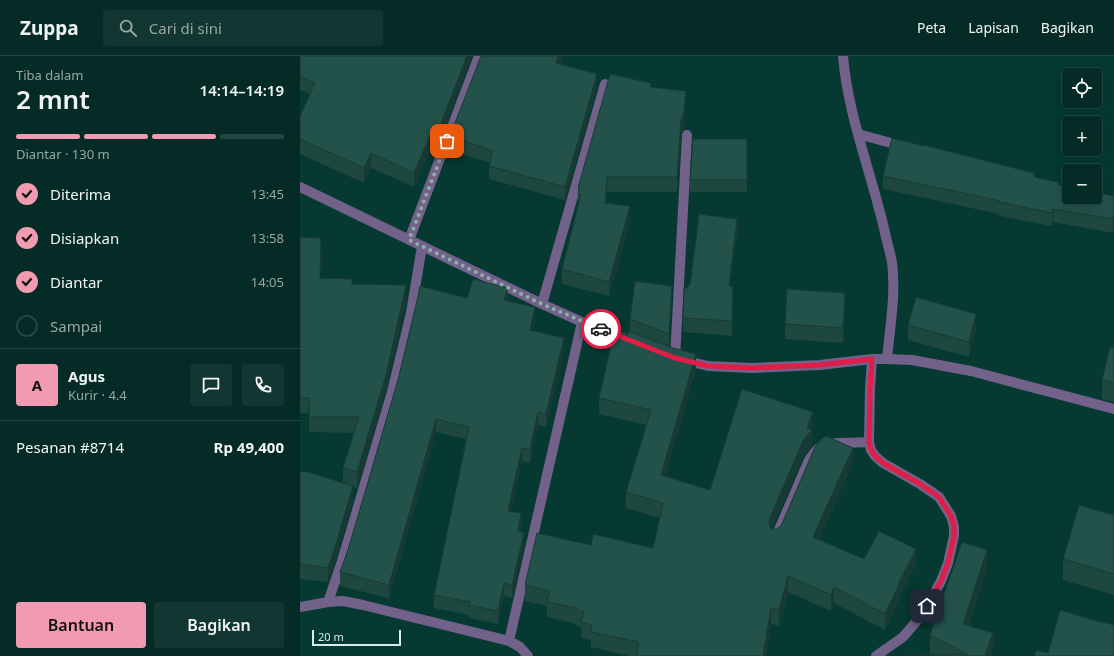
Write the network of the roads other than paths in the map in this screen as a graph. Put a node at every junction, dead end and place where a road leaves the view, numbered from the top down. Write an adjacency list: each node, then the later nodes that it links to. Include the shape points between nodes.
1 (479, 56): 8 (street)
2 (844, 56): 4 (street, via 845,75)
3 (605, 84): 10 (street)
4 (858, 134): 6 (street); 14 (street, via 892,262 893,289)
5 (687, 135): 13 (street, via 672,357 708,366 752,368 820,365)
6 (910, 148)
7 (300, 187): 8 (street)
8 (409, 240): 9 (street)
9 (422, 246): 10 (street); 18 (street, via 411,313 392,392 357,494 342,561)
10 (542, 304): 11 (street)
11 (582, 322): 12 (street); 20 (street)
12 (632, 342)
13 (872, 359): 14 (street); 16 (street)
14 (887, 359): 15 (street, via 912,360 971,371)
15 (1114, 409)
16 (869, 442): 17 (street, via 833,444 818,449 809,460); 22 (street, via 871,450 883,463 939,497 954,526 948,563 927,606 903,637)
17 (775, 539)
18 (328, 602): 19 (street); 20 (street, via 343,601 362,605)
19 (300, 608)
20 (509, 641): 21 (street)
21 (528, 656)
22 (876, 656)

